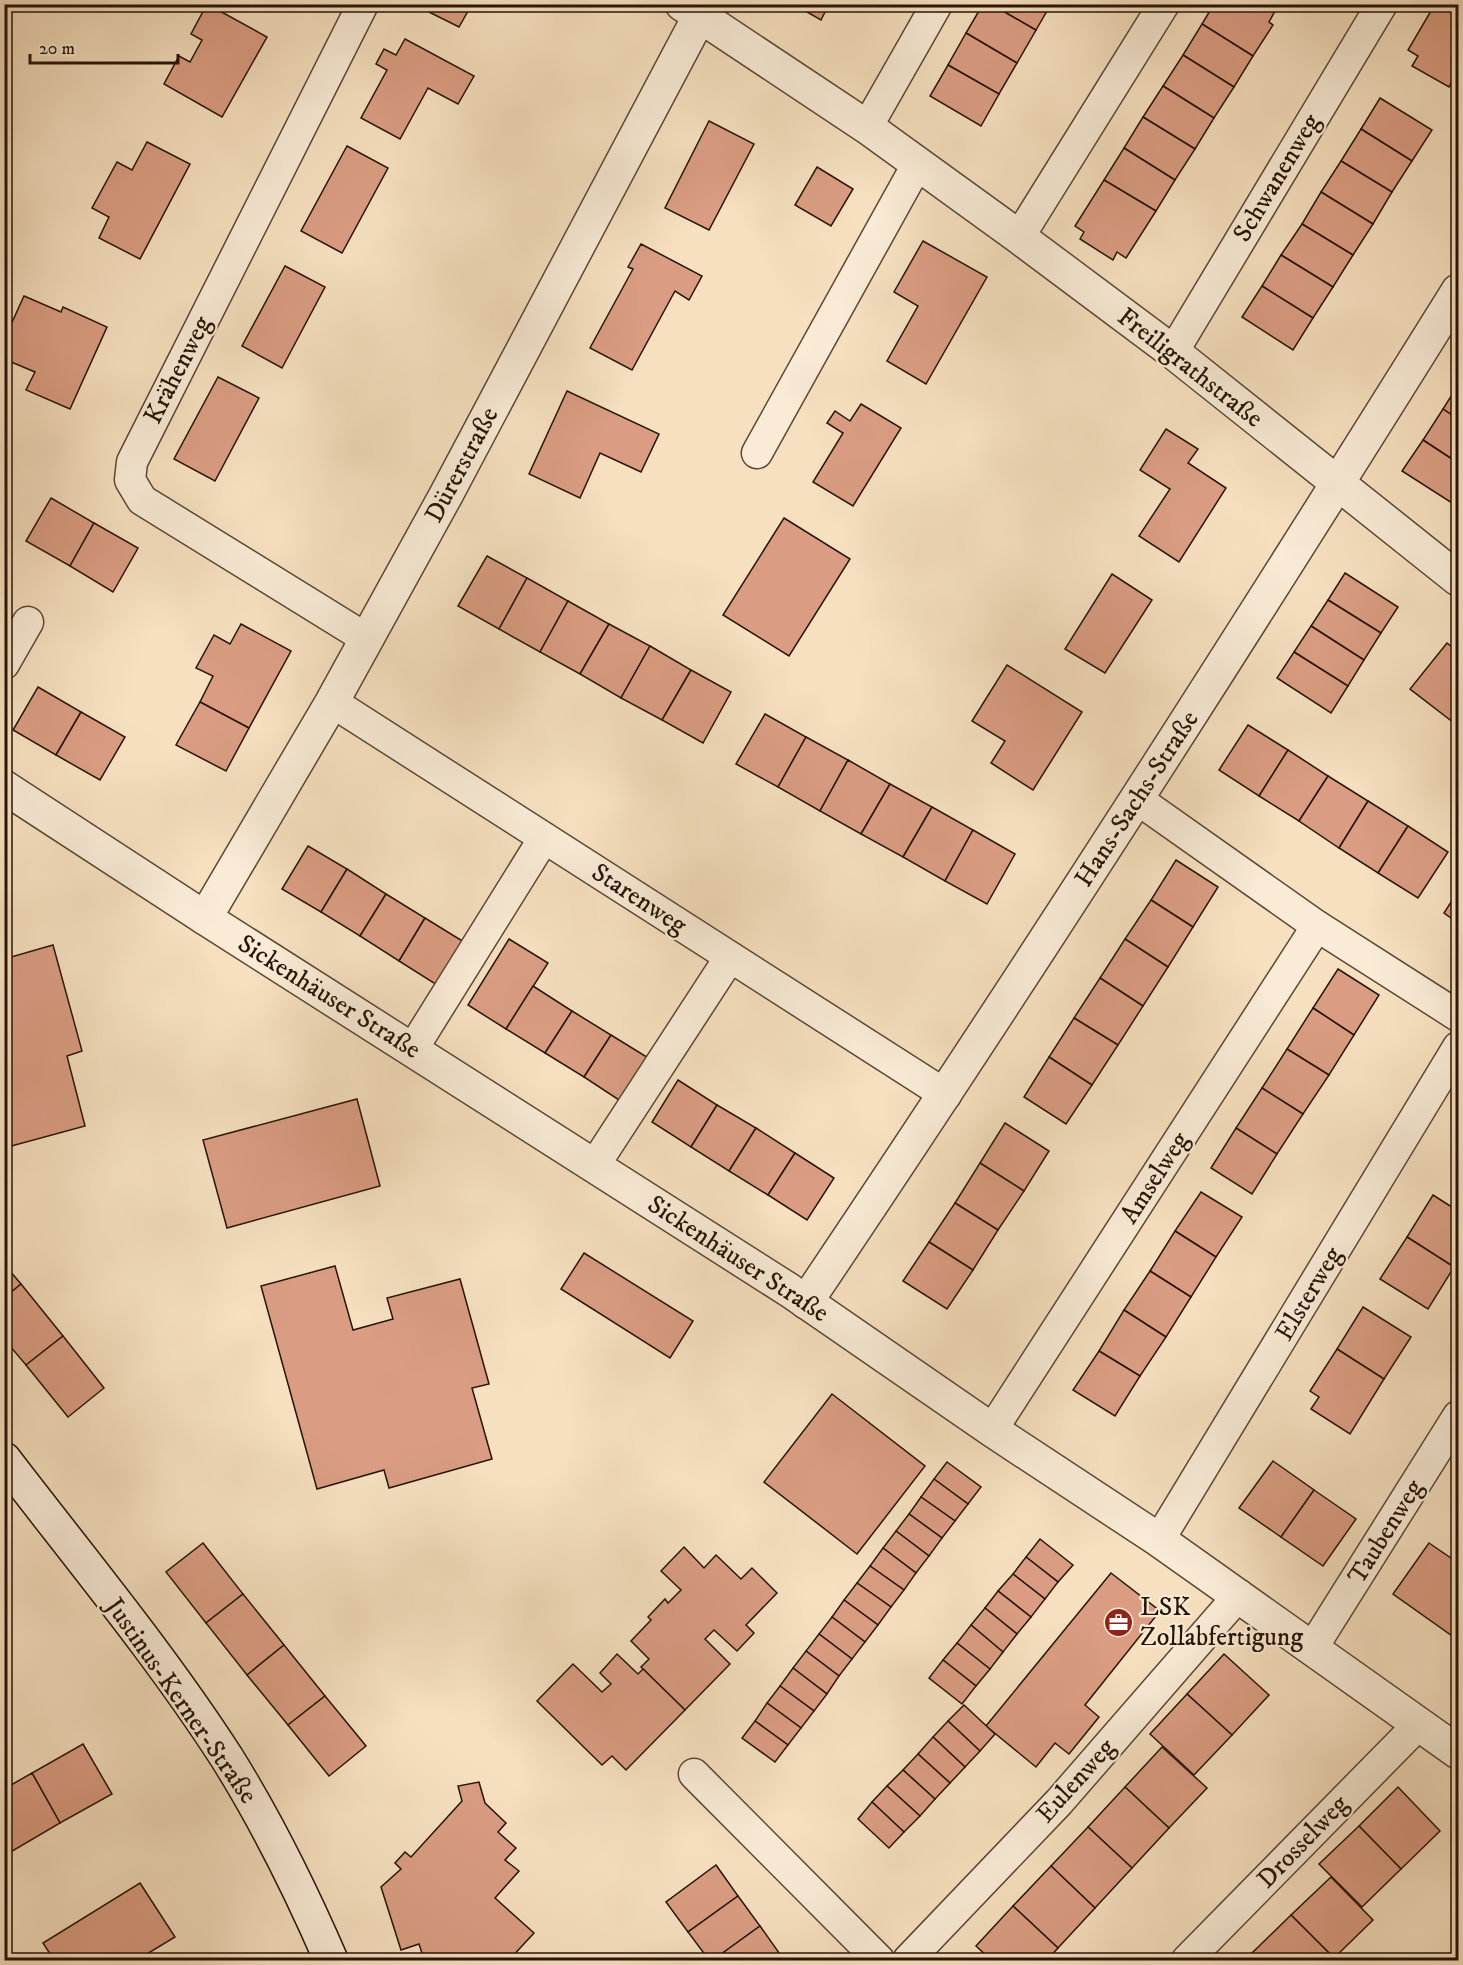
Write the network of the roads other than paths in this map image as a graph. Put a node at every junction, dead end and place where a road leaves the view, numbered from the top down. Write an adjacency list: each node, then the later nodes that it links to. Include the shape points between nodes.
1 (363, 4): 15 (lane, Krähenweg, via 132,462 130,480 142,500)
2 (937, 4): 6 (lane)
3 (1164, 4): 8 (lane)
4 (1382, 4): 10 (lane, Schwanenweg)
5 (696, 8): 6 (street, Freiligrathstraße); 15 (street, Dürerstraße, via 447,495)
6 (867, 127): 7 (street, Freiligrathstraße)
7 (918, 163): 8 (street, Freiligrathstraße); 11 (lane)
8 (1019, 237): 10 (street, Freiligrathstraße)
9 (1458, 291): 12 (street, Hans-Sachs-Straße)
10 (1173, 352): 12 (street, Freiligrathstraße)
11 (757, 453)
12 (1338, 485): 13 (street, Freiligrathstraße); 19 (street, Hans-Sachs-Straße)
13 (1458, 579)
14 (28, 622): 16 (lane)
15 (367, 639): 17 (street, Dürerstraße)
16 (4, 664)
17 (332, 702): 20 (lane, Starenweg); 21 (street, Dürerstraße)
18 (4, 787): 21 (street, Sickenhäuser Straße)
19 (1137, 799): 22 (lane); 27 (street, Hans-Sachs-Straße)
20 (544, 838): 23 (lane, Starenweg); 26 (lane)
21 (205, 918): 26 (street, Sickenhäuser Straße)
22 (1317, 926): 24 (lane); 31 (lane, Amselweg)
23 (729, 957): 27 (lane, Starenweg); 28 (lane)
24 (1458, 1016)
25 (1458, 1047): 33 (lane, Elsterweg)
26 (412, 1050): 28 (street, Sickenhäuser Straße)
27 (946, 1095): 29 (street, Hans-Sachs-Straße)
28 (594, 1166): 29 (street, Sickenhäuser Straße)
29 (806, 1302): 31 (street, Sickenhäuser Straße)
30 (1458, 1416): 35 (lane, Taubenweg)
31 (992, 1430): 33 (street, Sickenhäuser Straße)
32 (4, 1458): 39 (street, Justinus-Kerner-Straße, via 227,1759 271,1834)
33 (1159, 1540): 34 (street, Sickenhäuser Straße)
34 (1239, 1595): 35 (street, Sickenhäuser Straße); 41 (lane, Eulenweg, via 1059,1802)
35 (1313, 1647): 36 (street, Sickenhäuser Straße)
36 (1419, 1724): 37 (street, Sickenhäuser Straße); 42 (lane, Drosselweg)
37 (1458, 1752)
38 (694, 1774): 40 (lane)
39 (331, 1960)
40 (879, 1960)
41 (908, 1960)
42 (1187, 1960)

